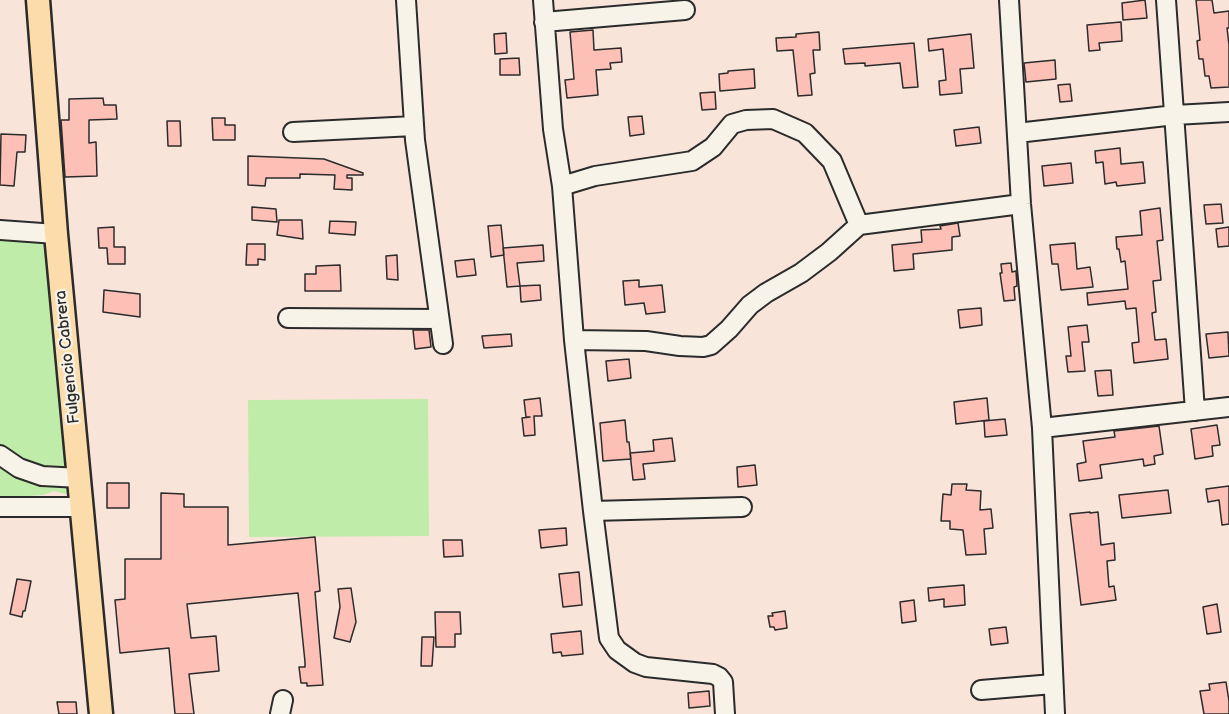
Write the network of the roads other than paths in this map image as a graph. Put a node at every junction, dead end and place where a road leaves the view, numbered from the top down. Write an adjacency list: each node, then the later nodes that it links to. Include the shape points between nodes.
1 (38, 0): 17 (main road, Fulgencio Cabrera)
2 (406, 0): 10 (street)
3 (543, 0): 7 (street)
4 (1009, 0): 12 (street)
5 (1166, 0): 9 (street)
6 (686, 10): 7 (street)
7 (544, 22): 13 (street)
8 (1229, 111): 9 (street)
9 (1175, 115): 12 (street); 23 (street)
10 (414, 126): 11 (street); 19 (street)
11 (293, 132)
12 (1017, 133): 14 (street)
13 (562, 186): 15 (street, via 595,176 692,161 713,147 732,124 773,119 805,133 832,161); 20 (street)
14 (1021, 204): 15 (street); 24 (street)
15 (859, 225): 20 (street, via 801,273 750,305 711,345)
16 (0, 230): 17 (street)
17 (56, 234): 26 (main road, Fulgencio Cabrera)
18 (288, 318): 19 (street)
19 (439, 319): 21 (street)
20 (574, 340): 30 (street)
21 (443, 345)
22 (1229, 407): 23 (street)
23 (1195, 411): 24 (street)
24 (1042, 428): 31 (street)
25 (0, 455): 26 (street, via 19,468 42,476)
26 (80, 478): 28 (main road, Fulgencio Cabrera)
27 (0, 507): 28 (street)
28 (82, 507): 33 (main road, Fulgencio Cabrera)
29 (742, 507): 30 (street)
30 (593, 511): 34 (street, via 609,638 617,650 646,667 719,677 723,682)
31 (1053, 684): 32 (street); 35 (street)
32 (981, 690)
33 (101, 714)
34 (725, 714)
35 (1055, 714)

